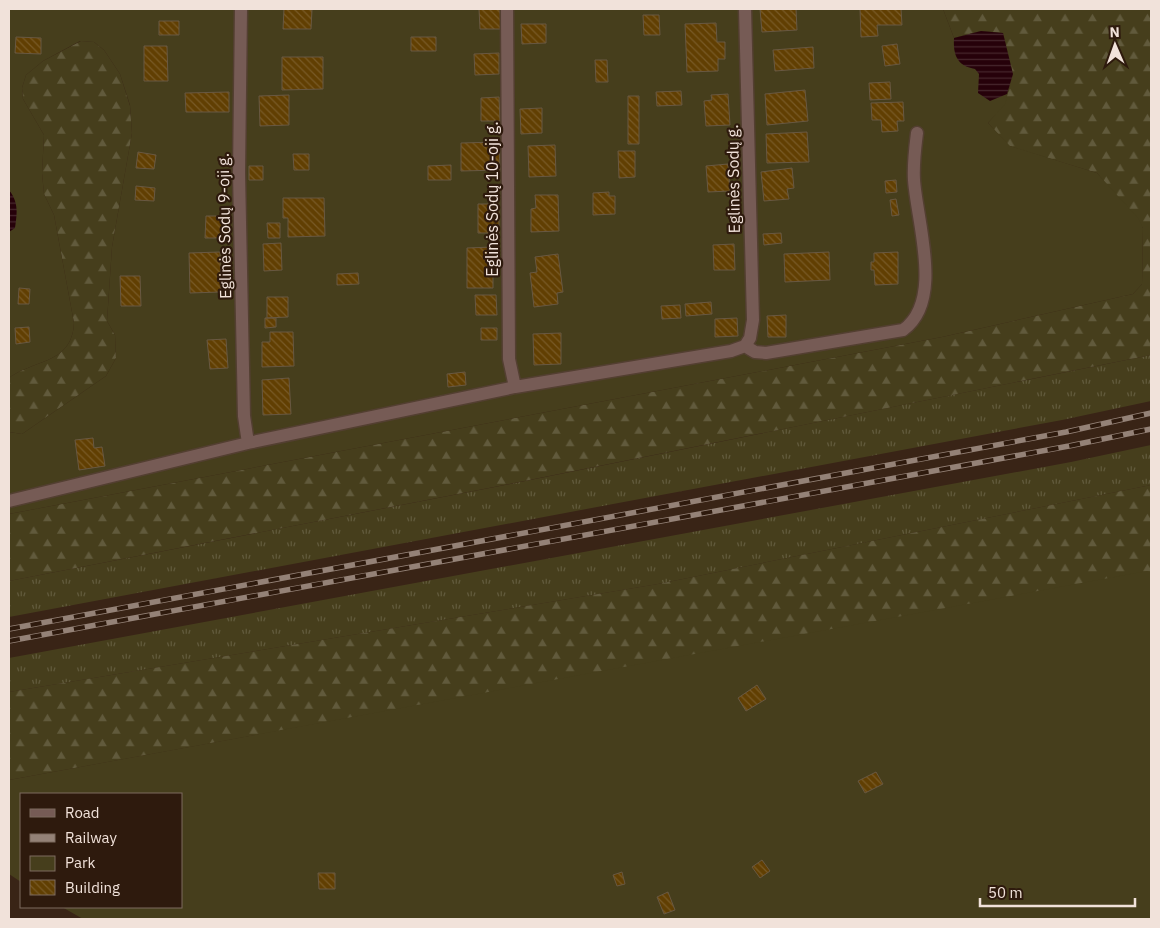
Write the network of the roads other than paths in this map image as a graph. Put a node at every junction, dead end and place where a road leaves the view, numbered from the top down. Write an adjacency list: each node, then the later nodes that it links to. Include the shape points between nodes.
1 (241, 9): 7 (street, Eglinės Sodų 9-oji g., via 239,173 244,416)
2 (507, 9): 6 (street, Eglinės Sodų 10-oji g., via 509,359)
3 (745, 9): 5 (street, Eglinės Sodų g., via 753,320)
4 (917, 134): 5 (street, via 914,180 926,275 924,302 912,323 903,330 766,352 755,352)
5 (745, 346): 6 (street)
6 (515, 388): 7 (street)
7 (248, 443): 8 (street)
8 (9, 501)

